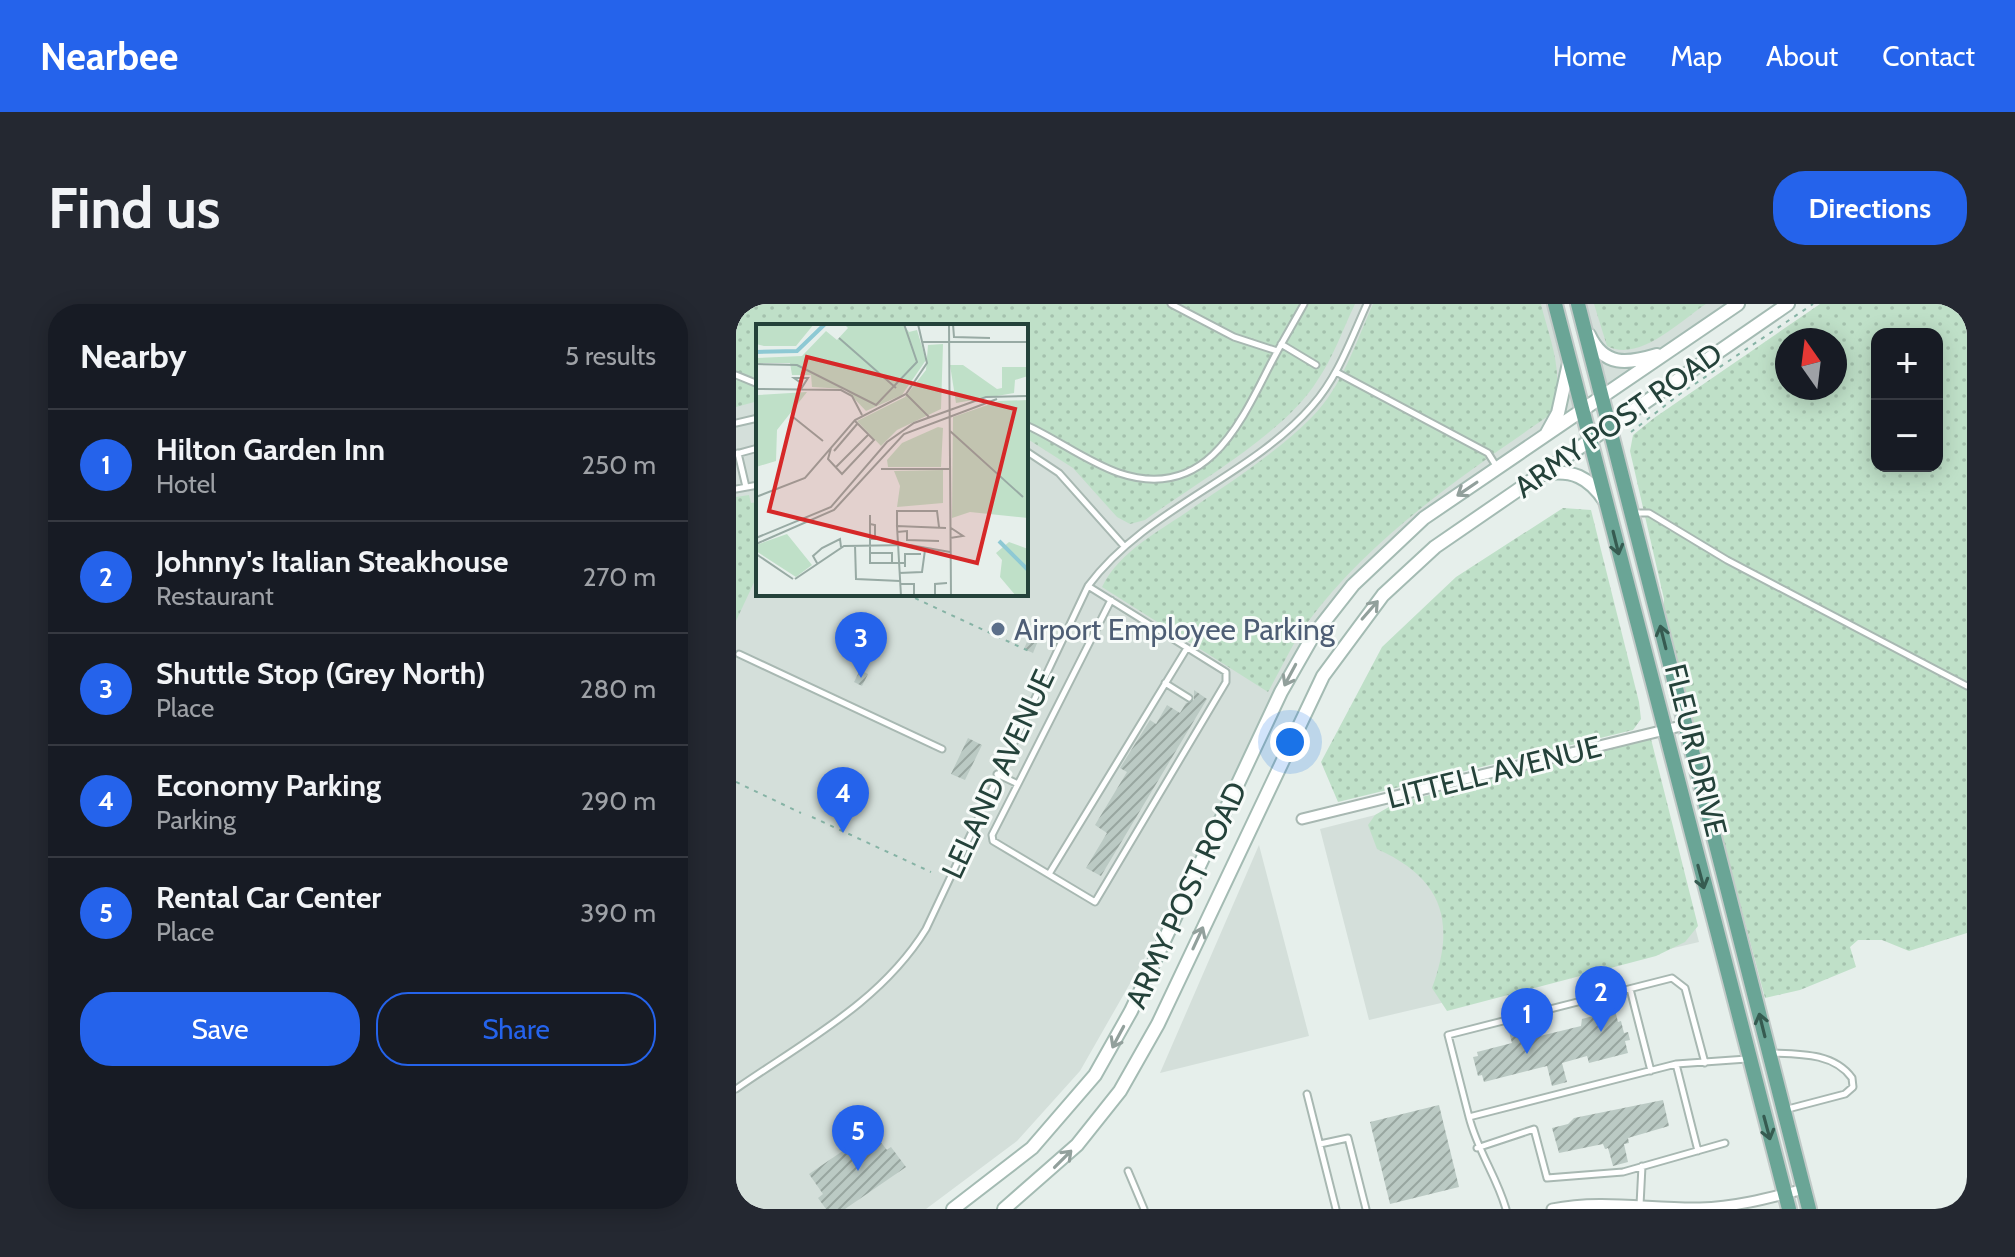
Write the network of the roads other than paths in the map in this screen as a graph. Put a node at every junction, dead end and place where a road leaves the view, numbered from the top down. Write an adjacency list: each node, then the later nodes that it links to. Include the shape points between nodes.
1 (1171, 304): 9 (lane, via 1234,337)
2 (1304, 304): 8 (lane)
3 (1367, 304): 13 (lane, LELAND AVENUE)
4 (1555, 304): 11 (main road, FLEUR DRIVE)
5 (1738, 304): 10 (main road, ARMY POST ROAD)
6 (1788, 304): 21 (main road, ARMY POST ROAD)
7 (1579, 310): 10 (main road, via 1597,349 1615,362); 16 (main road, FLEUR DRIVE)
8 (1281, 344): 9 (lane); 12 (lane)
9 (1277, 351): 20 (lane, via 1228,440 1178,477 1118,473)
10 (1668, 352): 16 (main road, ARMY POST ROAD)
11 (1569, 360): 17 (main road, FLEUR DRIVE); 22 (main road, via 1558,413)
12 (1316, 365)
13 (1336, 372): 26 (lane, via 1488,453); 33 (lane, LELAND AVENUE, via 1289,429)
14 (736, 375): 15 (lane)
15 (756, 383)
16 (1601, 398): 17 (main road, ARMY POST ROAD); 21 (main road, FLEUR DRIVE)
17 (1582, 411): 22 (main road, ARMY POST ROAD); 23 (main road, FLEUR DRIVE)
18 (756, 418): 19 (lane)
19 (736, 423)
20 (1028, 426)
21 (1609, 427): 23 (main road, ARMY POST ROAD); 32 (main road, FLEUR DRIVE)
22 (1545, 437): 26 (main road, ARMY POST ROAD)
23 (1590, 441): 27 (main road, ARMY POST ROAD); 31 (main road, FLEUR DRIVE)
24 (1028, 452): 33 (lane, via 1059,473)
25 (737, 454): 29 (lane)
26 (1498, 469): 70 (main road, ARMY POST ROAD, one-way to 70, via 1424,518 1353,585 1326,619 1281,692 1112,1049 1056,1125)
27 (1540, 475): 31 (main road, via 1564,472 1582,477); 71 (main road, ARMY POST ROAD, one-way to 27, via 1077,1145 1139,1060 1307,706 1341,647 1408,570)
28 (756, 485): 29 (lane)
29 (746, 487): 30 (lane)
30 (736, 489)
31 (1607, 505): 44 (main road, FLEUR DRIVE, one-way to 44)
32 (1632, 513): 39 (lane, via 1649,513 1727,560); 43 (main road, FLEUR DRIVE, one-way to 32)
33 (1124, 546): 34 (lane, LELAND AVENUE)
34 (1088, 586): 35 (lane); 46 (lane, LELAND AVENUE)
35 (1111, 600): 36 (lane); 47 (lane)
36 (1187, 648): 38 (lane); 42 (lane, via 1226,672)
37 (739, 654): 45 (lane)
38 (1165, 683): 40 (lane); 49 (lane)
39 (1967, 686)
40 (1189, 698)
41 (1202, 707): 42 (lane)
42 (1210, 712): 49 (lane, via 1095,902)
43 (1685, 725): 44 (street, LITTELL AVENUE); 51 (main road, FLEUR DRIVE, one-way to 43)
44 (1663, 731): 48 (street, LITTELL AVENUE); 52 (main road, FLEUR DRIVE, one-way to 52)
45 (942, 749)
46 (997, 774): 47 (lane); 56 (lane, LELAND AVENUE, via 926,929 906,960 863,1002)
47 (1018, 784): 49 (lane, via 993,841)
48 (1302, 819)
49 (1049, 874)
50 (1630, 989): 53 (lane, via 1679,980); 55 (lane); 59 (lane, via 1448,1035)
51 (1769, 1053): 52 (main road); 58 (main road, FLEUR DRIVE); 58 (lane, via 1807,1054 1833,1062 1852,1078 1853,1087 1845,1094)
52 (1748, 1059): 53 (lane); 67 (main road, FLEUR DRIVE, one-way to 67)
53 (1705, 1063): 54 (lane)
54 (1676, 1064): 55 (lane); 63 (lane)
55 (1651, 1071): 59 (lane)
56 (736, 1089)
57 (1307, 1094): 61 (lane)
58 (1783, 1110): 66 (main road, FLEUR DRIVE)
59 (1469, 1117): 62 (lane)
60 (1725, 1143): 63 (lane)
61 (1320, 1144): 73 (lane); 74 (lane, via 1348,1138)
62 (1477, 1148): 64 (lane, via 1534,1129 1547,1178); 75 (lane, via 1499,1183)
63 (1698, 1151): 64 (lane)
64 (1642, 1166): 68 (lane)
65 (1128, 1171): 72 (lane)
66 (1804, 1189): 67 (street); 78 (main road, FLEUR DRIVE)
67 (1785, 1194): 69 (street, via 1731,1206); 77 (main road, FLEUR DRIVE)
68 (1640, 1205): 69 (street); 76 (street)
69 (1660, 1208)
70 (953, 1209)
71 (1004, 1209)
72 (1144, 1209)
73 (1336, 1209)
74 (1366, 1209)
75 (1506, 1209)
76 (1552, 1209)
77 (1789, 1209)
78 (1809, 1209)

